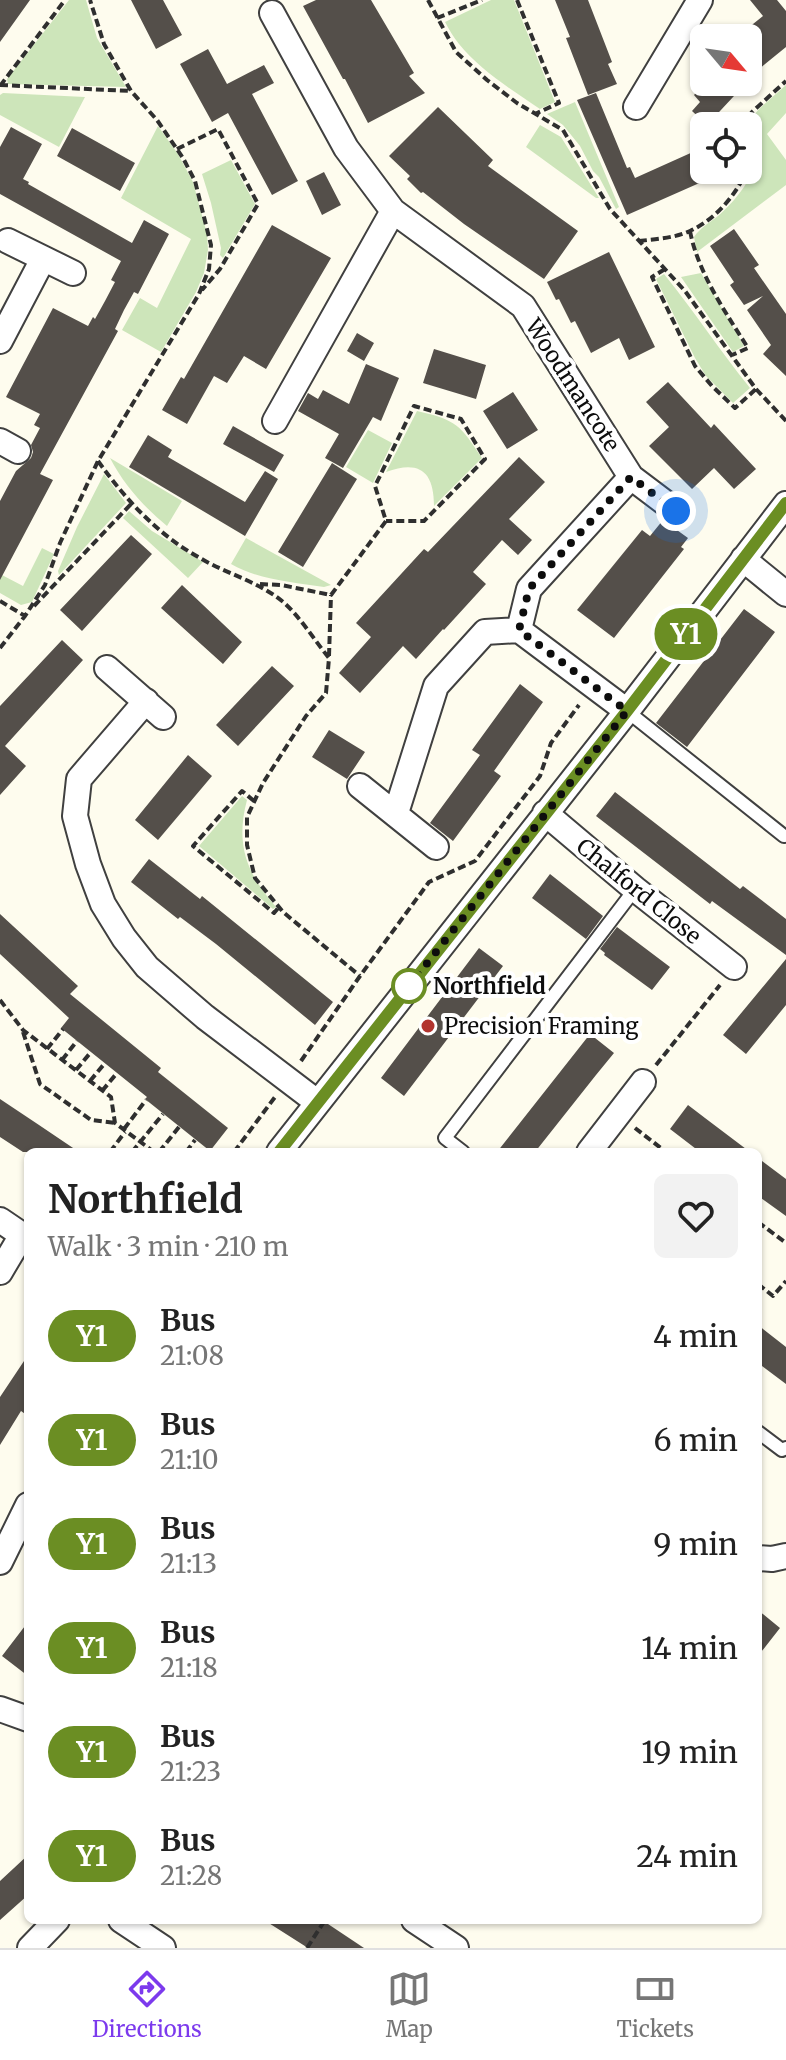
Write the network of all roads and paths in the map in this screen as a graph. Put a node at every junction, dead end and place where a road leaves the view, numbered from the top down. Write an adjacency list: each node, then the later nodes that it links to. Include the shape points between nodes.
1 (65, 0): 10 (path)
2 (90, 0): 11 (path, via 104,44)
3 (428, 0): 8 (path)
4 (482, 0): 8 (path)
5 (517, 0): 14 (path, via 559,103)
6 (700, 0): 12 (street)
7 (272, 13): 17 (street, Woodmancote, via 346,148)
8 (437, 18): 14 (path, via 456,52)
9 (786, 81): 13 (path)
10 (0, 86): 11 (path)
11 (131, 91): 15 (path)
12 (636, 107)
13 (752, 112)
14 (535, 114): 20 (path, via 563,130 610,209)
15 (177, 149): 24 (path, via 195,181 211,245); 24 (path, via 218,129 258,204)
16 (740, 184): 18 (path, via 725,205)
17 (393, 211): 28 (street); 31 (street, Woodmancote, via 523,306)
18 (690, 231): 20 (path); 26 (path, via 709,281 748,348)
19 (8, 241): 21 (street)
20 (639, 241): 22 (path)
21 (43, 259): 23 (street); 25 (street)
22 (665, 269): 26 (path); 27 (path, via 652,277 695,366 735,408)
23 (73, 273)
24 (199, 294): 30 (path)
25 (0, 341)
26 (731, 356): 27 (path)
27 (756, 389): 29 (path)
28 (275, 421)
29 (786, 421)
30 (98, 461): 32 (path); 41 (path, via 45,585)
31 (631, 477): 34 (street, Woodmancote); 42 (street, Woodmancote, via 529,589)
32 (131, 504): 37 (path, via 200,559); 41 (path)
33 (786, 504): 36 (street)
34 (676, 511)
35 (386, 521): 35 (path, via 375,486 414,406 461,419 485,459 424,521); 39 (path)
36 (743, 559): 38 (street); 47 (street)
37 (258, 584): 39 (path); 44 (path, via 285,603)
38 (786, 594)
39 (331, 595): 44 (path)
40 (0, 601): 41 (path)
41 (25, 616): 43 (path)
42 (519, 630): 46 (street); 50 (street, via 485,632 436,686)
43 (0, 648)
44 (329, 658): 49 (path, via 326,693)
45 (107, 668): 68 (street, via 154,709 79,779 75,816 103,904 147,967)
46 (593, 687): 47 (street); 57 (path, via 551,743 540,776 475,861 429,882)
47 (627, 711): 51 (street); 52 (lane)
48 (360, 786): 50 (street)
49 (254, 801): 55 (path, via 247,817 247,845 255,878); 55 (path, via 242,791 193,846 274,913)
50 (396, 813): 53 (street)
51 (545, 813): 54 (street, Chalford Close); 73 (street)
52 (784, 836)
53 (436, 847)
54 (635, 889): 56 (street, Chalford Close); 88 (lane, via 445,1138)
55 (279, 907): 57 (path)
56 (734, 967): 70 (path)
57 (360, 976): 68 (path)
58 (0, 1000): 59 (path)
59 (22, 1029): 62 (path); 76 (path, via 40,1084 91,1120)
60 (63, 1029): 62 (path)
61 (77, 1041): 64 (path)
62 (47, 1049): 64 (path)
63 (91, 1052): 66 (path)
64 (62, 1060): 66 (path)
65 (105, 1063): 69 (path)
66 (76, 1070): 69 (path)
67 (117, 1073): 71 (path)
68 (289, 1079): 73 (street); 86 (path)
69 (90, 1081): 71 (path)
70 (643, 1082): 75 (street)
71 (102, 1091): 76 (path, via 111,1097)
72 (146, 1100): 78 (path)
73 (317, 1102): 87 (street)
74 (163, 1114): 80 (path)
75 (618, 1115): 89 (street); 90 (path)
76 (115, 1123): 78 (path)
77 (179, 1127): 84 (path)
78 (125, 1130): 80 (path); 81 (path)
79 (195, 1140): 85 (path)
80 (140, 1142): 82 (path); 83 (path)
81 (113, 1148)
82 (135, 1148)
83 (150, 1148)
84 (160, 1148)
85 (189, 1148)
86 (237, 1148)
87 (282, 1148)
88 (458, 1148)
89 (592, 1148)
90 (661, 1148)
91 (0, 1220): 93 (street)
92 (762, 1225): 95 (path)
93 (24, 1236)
94 (24, 1238): 96 (street)
95 (786, 1243)
96 (0, 1272)
97 (786, 1281): 98 (path, via 773,1296)
98 (762, 1287)
99 (762, 1435): 100 (lane)
100 (786, 1448)
101 (24, 1513): 104 (street)
102 (786, 1556): 103 (street)
103 (762, 1558)
104 (0, 1562)
105 (0, 1709): 106 (street)
106 (24, 1718)
107 (53, 1924): 111 (street)
108 (127, 1924): 112 (street)
109 (322, 1924): 113 (path)
110 (420, 1924): 114 (street)
111 (30, 1948)
112 (163, 1948)
113 (307, 1948)
114 (456, 1948)

